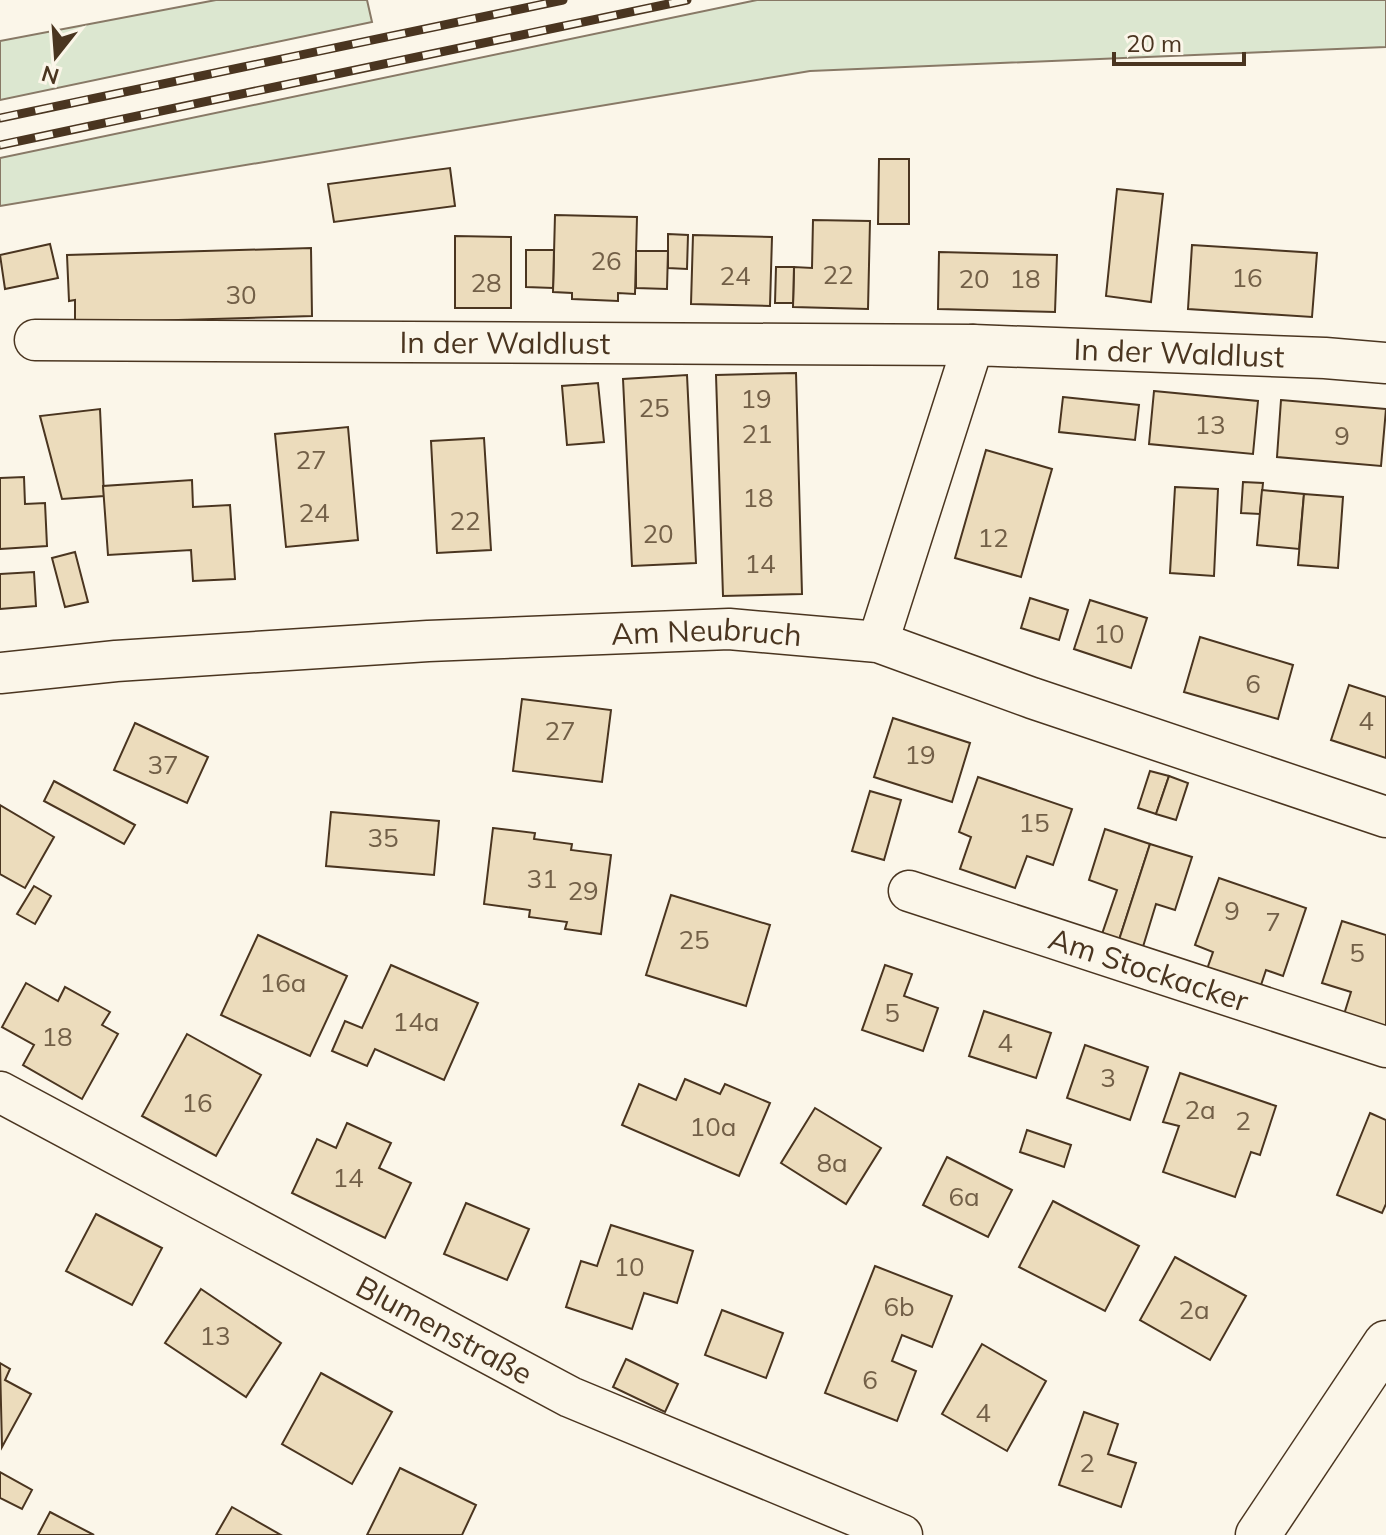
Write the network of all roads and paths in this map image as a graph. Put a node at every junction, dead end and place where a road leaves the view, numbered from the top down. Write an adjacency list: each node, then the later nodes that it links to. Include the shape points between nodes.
1 (35, 340): 2 (street, In der Waldlust)
2 (973, 345): 3 (street, In der Waldlust); 4 (street)
3 (1386, 363)
4 (878, 642): 5 (street, Am Neubruch, via 729,629 428,641); 6 (street, Am Neubruch)
5 (0, 673)
6 (1386, 817)
7 (909, 891): 8 (street, Am Stockacker)
8 (1386, 1047)
9 (0, 1092): 11 (street, Blumenstraße, via 570,1397)
10 (1386, 1343): 12 (street)
11 (902, 1535)
12 (1258, 1535)

